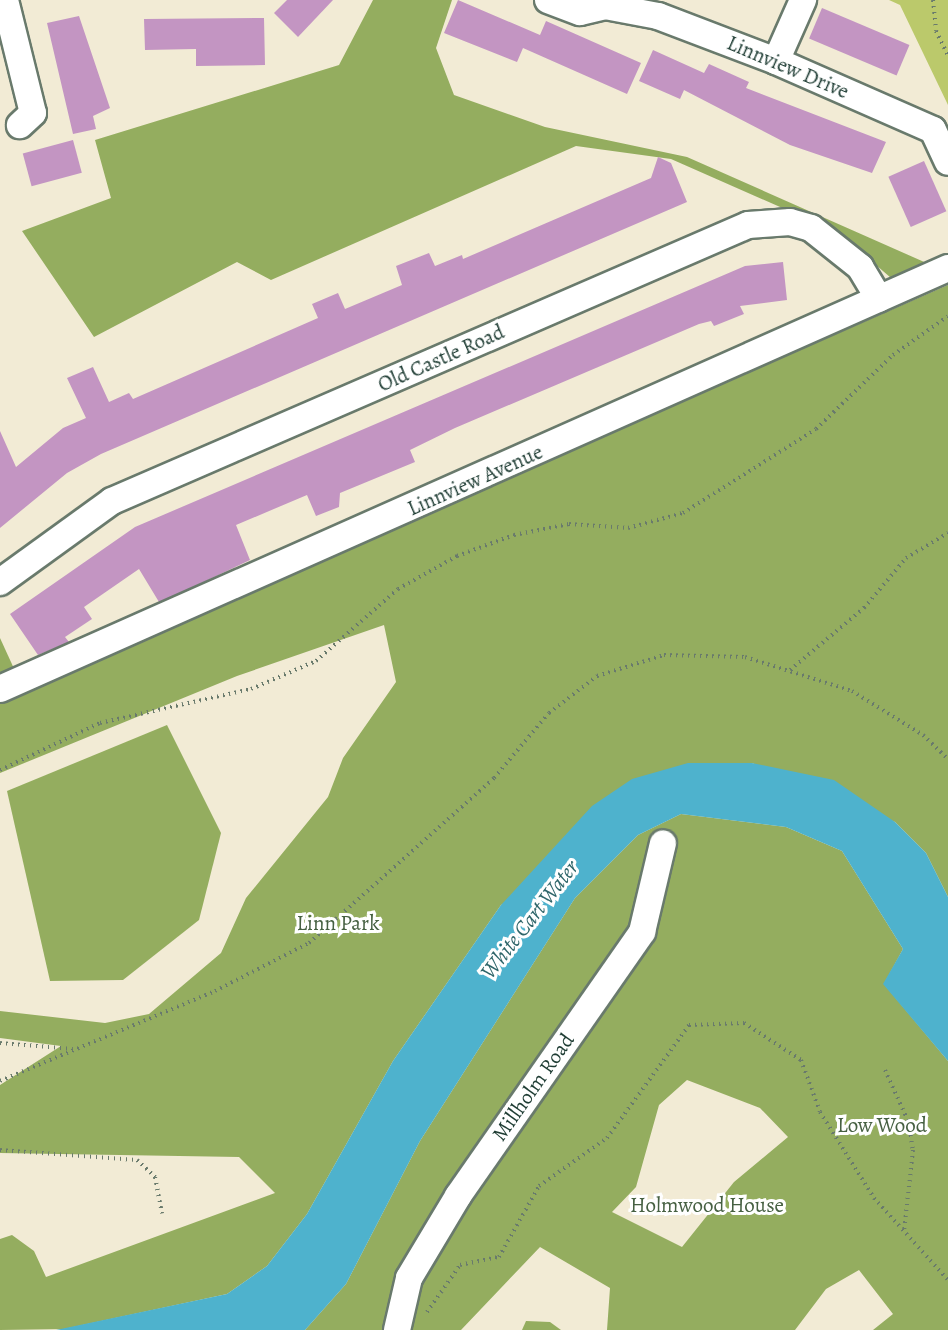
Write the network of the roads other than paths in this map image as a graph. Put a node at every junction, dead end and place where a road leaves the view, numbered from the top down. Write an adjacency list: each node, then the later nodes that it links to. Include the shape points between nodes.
1 (4, 0): 6 (street, via 33,113)
2 (548, 0): 4 (street, Linnview Drive, via 580,12)
3 (803, 0): 5 (street)
4 (606, 3): 5 (street, Linnview Drive, via 658,16)
5 (776, 61): 7 (street, Linnview Drive, via 933,130)
6 (20, 124)
7 (948, 162)
8 (948, 268): 9 (street, Linnview Avenue)
9 (879, 299): 10 (street, Old Castle Road, via 860,267 811,228 790,222 748,225 112,501); 11 (street, Linnview Avenue)
10 (0, 582)
11 (0, 689)
12 (663, 843): 13 (street, Millholm Road, via 642,932 458,1196 408,1278)
13 (397, 1330)

